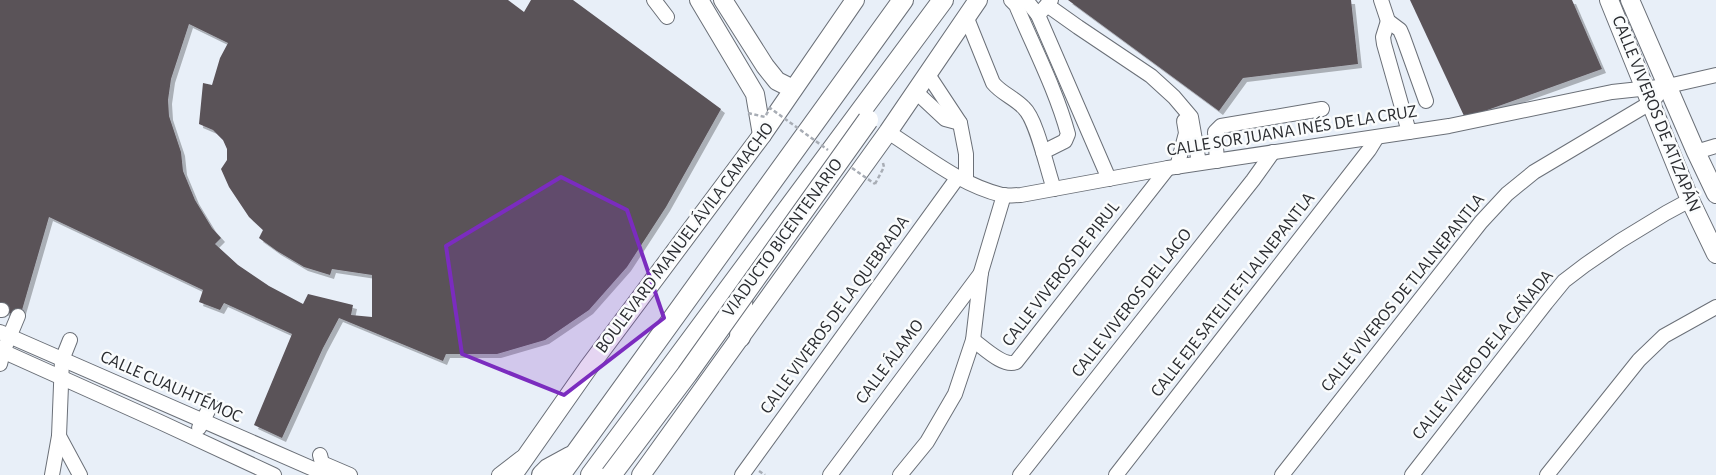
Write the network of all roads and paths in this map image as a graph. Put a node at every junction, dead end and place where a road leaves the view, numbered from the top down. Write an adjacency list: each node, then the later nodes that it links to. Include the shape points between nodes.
1 (654, 0): 17 (street)
2 (699, 0): 33 (main road, via 755,94)
3 (723, 0): 23 (main road, via 765,66 777,81)
4 (856, 0): 23 (main road, BOULEVARD MANUEL ÁVILA CAMACHO)
5 (888, 0): 19 (highway)
6 (903, 0): 19 (highway, BOULEVARD MANUEL ÁVILA CAMACHO)
7 (943, 0): 52 (highway)
8 (954, 0): 80 (highway, VIADUCTO BICENTENARIO, bridge)
9 (978, 0): 16 (main road)
10 (1011, 0): 36 (street, via 1033,44 1068,134 1065,141)
11 (1026, 0): 15 (street)
12 (1381, 0): 18 (street)
13 (1609, 0): 25 (main road, CALLE VIVEROS DE ATIZAPÁN)
14 (1630, 0): 22 (main road, CALLE VIVEROS DE ATIZAPÁN)
15 (1045, 6): 27 (street, via 1151,76); 46 (street)
16 (966, 16): 20 (main road); 36 (street, via 993,83 1024,108)
17 (667, 17)
18 (1388, 21): 26 (street, via 1400,30); 32 (street, via 1384,44)
19 (884, 26): 69 (highway, BOULEVARD MANUEL ÁVILA CAMACHO)
20 (927, 73): 24 (main road); 30 (street)
21 (1716, 75): 22 (street)
22 (1668, 86): 25 (street, CALLE VIVEROS DE TLALNEPANTLA); 38 (main road, CALLE VIVEROS DE ATIZAPÁN)
23 (793, 89): 33 (main road, BOULEVARD MANUEL ÁVILA CAMACHO)
24 (915, 91): 30 (street, via 946,119); 31 (main road)
25 (1647, 95): 32 (street, CALLE SOR JUANA INÉS DE LA CRUZ, via 1612,92); 50 (main road, CALLE VIVEROS DE ATIZAPÁN); 87 (street, CALLE VIVEROS DE TLALNEPANTLA, via 1507,194 1481,222)
26 (1426, 101)
27 (1179, 103): 41 (street, via 1191,117); 44 (street, via 1186,134)
28 (1322, 109): 40 (street, via 1221,126 1214,132)
29 (748, 112): 39 (path, bridge, via 765,117 770,108)
30 (960, 123): 45 (street, via 966,154)
31 (888, 132): 45 (street, CALLE SOR JUANA INÉS DE LA CRUZ); 57 (main road)
32 (1409, 132): 34 (street, CALLE SOR JUANA INÉS DE LA CRUZ)
33 (762, 134): 67 (main road, BOULEVARD MANUEL ÁVILA CAMACHO)
34 (1377, 137): 37 (street, CALLE SOR JUANA INÉS DE LA CRUZ); 86 (street, CALLE EJE SATELITE-TLALNEPANTLA)
35 (1716, 146): 38 (street)
36 (1043, 152): 47 (street)
37 (1272, 152): 40 (street, CALLE SOR JUANA INÉS DE LA CRUZ); 85 (street, CALLE VIVEROS DEL LAGO)
38 (1696, 152): 48 (main road, CALLE VIVEROS DE ATIZAPÁN)
39 (835, 155)
40 (1217, 161): 41 (street, CALLE SOR JUANA INÉS DE LA CRUZ)
41 (1199, 163): 44 (street, CALLE SOR JUANA INÉS DE LA CRUZ)
42 (851, 166): 43 (path, bridge, via 875,184)
43 (884, 167)
44 (1172, 167): 46 (street, CALLE SOR JUANA INÉS DE LA CRUZ); 59 (street, CALLE VIVEROS DE PIRUL, via 1016,362 1004,362)
45 (962, 179): 49 (street, CALLE SOR JUANA INÉS DE LA CRUZ); 82 (street, CALLE VIVEROS DE LA QUEBRADA)
46 (1109, 179): 47 (street, CALLE SOR JUANA INÉS DE LA CRUZ)
47 (1054, 189): 49 (street, CALLE SOR JUANA INÉS DE LA CRUZ)
48 (1716, 194)
49 (1004, 195): 53 (street)
50 (1690, 200): 51 (main road, CALLE VIVEROS DE ATIZAPÁN); 88 (street, CALLE VIVERO DE LA CAÑADA, via 1620,241 1564,281)
51 (1716, 254)
52 (745, 268): 57 (highway); 79 (highway)
53 (981, 272): 59 (street); 83 (street, CALLE ÁLAMO)
54 (1716, 307): 89 (street, via 1664,336 1639,360)
55 (18, 316): 56 (street)
56 (5, 334): 60 (street); 61 (street, CALLE CUAUHTÉMOC)
57 (740, 337): 81 (main road)
58 (70, 340): 61 (street)
59 (973, 340): 84 (street, via 955,394 927,442)
60 (1, 355): 62 (street, CALLE CUAUHTÉMOC)
61 (62, 360): 62 (street); 64 (street, CALLE CUAUHTÉMOC)
62 (62, 377): 65 (street); 66 (street, CALLE CUAUHTÉMOC)
63 (211, 405): 64 (street)
64 (203, 421): 66 (street); 73 (street, CALLE CUAUHTÉMOC)
65 (59, 436): 70 (street); 71 (street)
66 (195, 438): 72 (street, CALLE CUAUHTÉMOC)
67 (527, 453): 75 (street); 76 (main road, BOULEVARD MANUEL ÁVILA CAMACHO)
68 (320, 455): 74 (street, via 322,463)
69 (574, 455): 77 (highway, via 548,468); 78 (highway, BOULEVARD MANUEL ÁVILA CAMACHO)
70 (52, 475)
71 (80, 475)
72 (274, 475)
73 (327, 475)
74 (350, 475)
75 (498, 475)
76 (513, 475)
77 (542, 475)
78 (560, 475)
79 (591, 475)
80 (611, 475)
81 (641, 475)
82 (742, 475)
83 (830, 475)
84 (900, 475)
85 (1020, 475)
86 (1116, 475)
87 (1282, 475)
88 (1412, 475)
89 (1547, 475)

